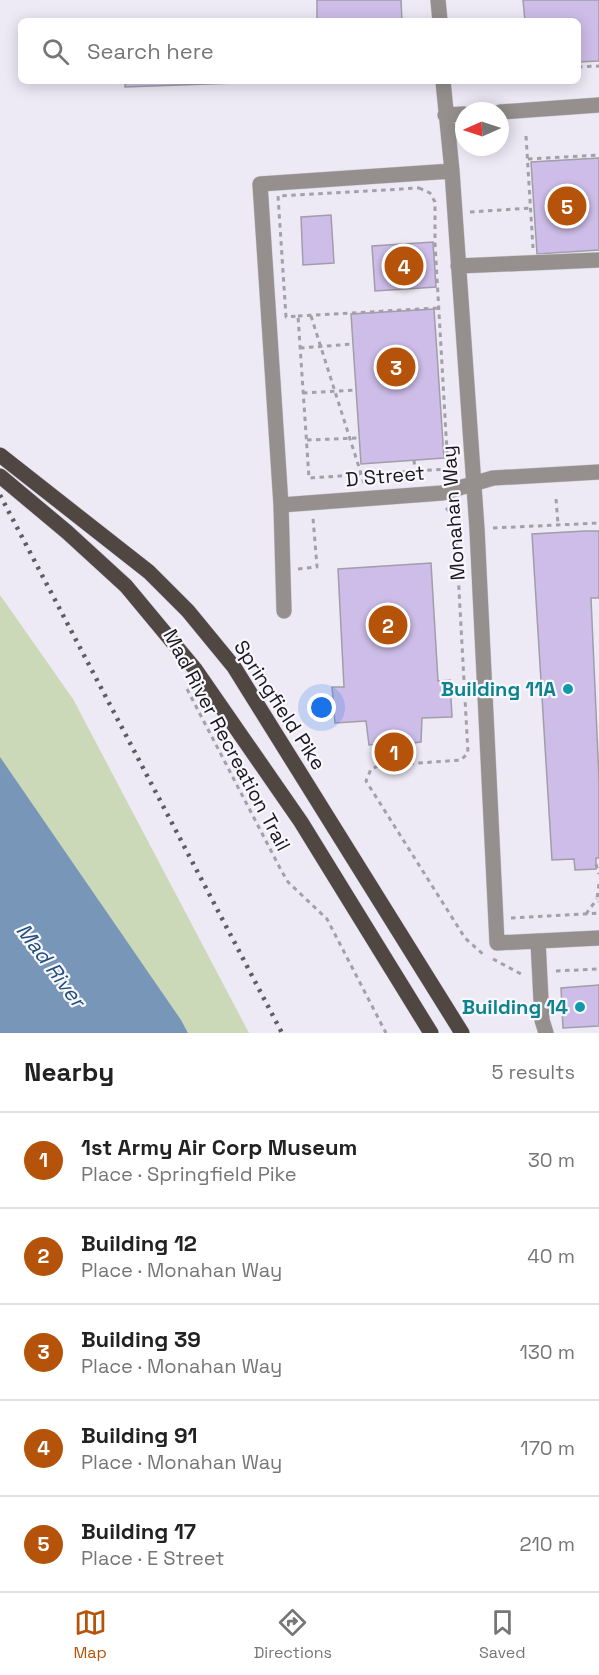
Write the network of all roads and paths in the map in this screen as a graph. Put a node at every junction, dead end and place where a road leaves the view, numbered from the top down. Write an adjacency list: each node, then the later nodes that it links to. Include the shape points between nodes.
1 (438, 0): 2 (street)
2 (440, 18)
3 (599, 66): 4 (path)
4 (581, 67)
5 (443, 84): 9 (street, Monahan Way)
6 (599, 105): 7 (street)
7 (509, 111)
8 (455, 114): 9 (street)
9 (446, 115): 13 (street, Monahan Way)
10 (526, 136): 12 (path)
11 (599, 155): 12 (path)
12 (528, 159): 14 (path)
13 (452, 171): 18 (street, Monahan Way); 40 (street, via 260,184)
14 (531, 208): 15 (path); 16 (path)
15 (467, 212)
16 (534, 256)
17 (599, 260): 18 (street)
18 (458, 266): 36 (street, Monahan Way)
19 (438, 308): 20 (path, via 435,202 430,193 419,188 278,196 286,317); 21 (path); 33 (path, via 448,470)
20 (298, 316): 21 (path); 24 (path)
21 (311, 316): 23 (path)
22 (353, 344): 23 (path)
23 (320, 347): 24 (path); 26 (path)
24 (300, 348): 27 (path)
25 (356, 390): 26 (path)
26 (334, 391): 27 (path); 28 (path)
27 (303, 393): 30 (path)
28 (349, 438): 29 (path); 30 (path); 33 (path)
29 (359, 438)
30 (306, 440): 35 (path)
31 (0, 455): 62 (main road, Springfield Pike, via 149,572 188,611 234,667)
32 (599, 472): 36 (street, D Street, via 493,478)
33 (361, 475): 35 (path); 37 (path)
34 (0, 476): 61 (main road, via 102,562 195,669 301,822)
35 (309, 478): 39 (path)
36 (472, 484): 37 (street, D Street, via 442,493); 56 (street, Monahan Way, via 497,943)
37 (369, 498): 39 (street, D Street)
38 (556, 499): 43 (path)
39 (312, 503): 40 (street, D Street); 45 (path, via 317,567)
40 (281, 505): 46 (street)
41 (443, 507): 59 (path, via 454,518 468,753 460,760 378,766 370,770 366,781 465,938 479,952)
42 (599, 523): 43 (path)
43 (558, 525): 44 (path)
44 (487, 529)
45 (297, 568)
46 (284, 611)
47 (184, 683): 60 (path, Mad River Recreation Trail, via 281,870 288,882 327,919)
48 (596, 864): 49 (path)
49 (599, 874)
50 (599, 884): 51 (path)
51 (598, 900): 54 (path)
52 (510, 907): 54 (path, via 511,919)
53 (599, 913): 54 (path)
54 (586, 914)
55 (599, 938): 56 (street)
56 (538, 941): 63 (street)
57 (599, 969): 58 (path)
58 (551, 972)
59 (523, 975)
60 (386, 1033)
61 (431, 1033)
62 (462, 1033)
63 (546, 1033)

